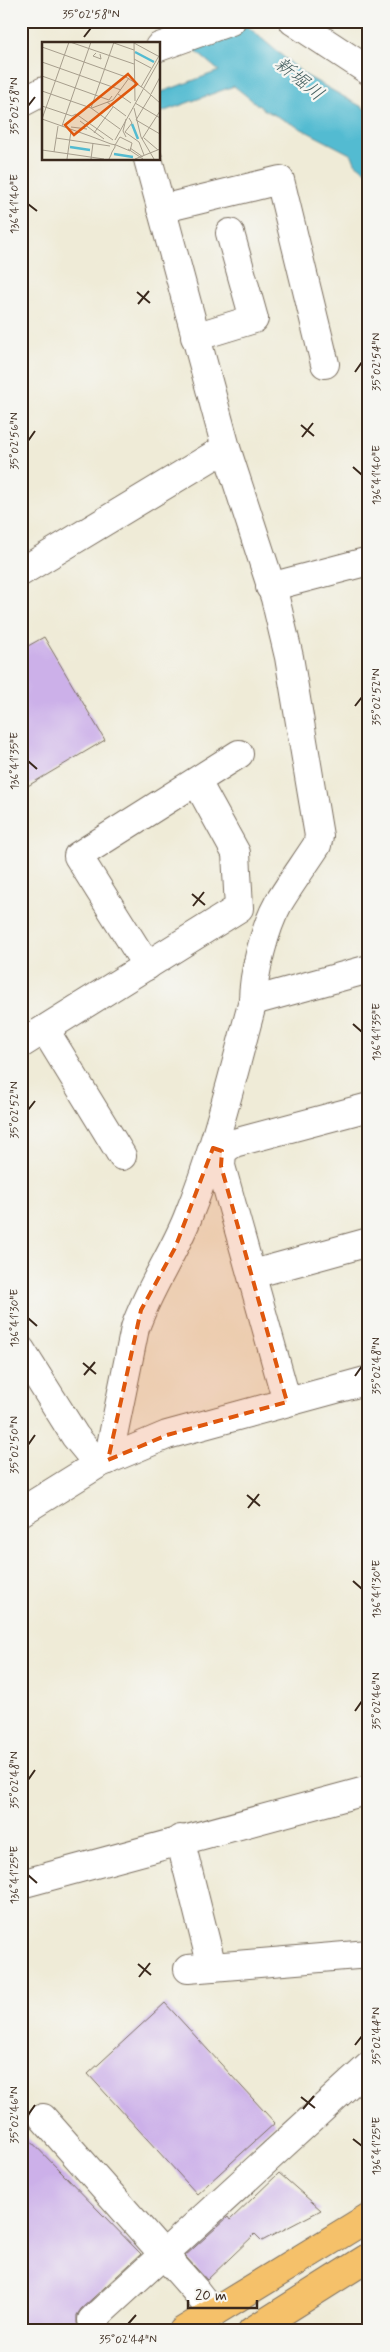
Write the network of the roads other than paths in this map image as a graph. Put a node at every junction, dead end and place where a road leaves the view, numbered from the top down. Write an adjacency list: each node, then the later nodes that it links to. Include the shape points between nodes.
1 (231, 21): 3 (street)
2 (293, 21): 4 (street)
3 (165, 44)
4 (369, 71)
5 (42, 92): 6 (street)
6 (21, 103)
7 (148, 160): 8 (street)
8 (161, 209): 10 (street); 11 (street, via 280,180)
9 (230, 233): 10 (street, via 254,319)
10 (195, 337): 12 (street)
11 (325, 364)
12 (226, 448): 14 (street); 15 (street)
13 (367, 569): 15 (street)
14 (21, 572)
15 (270, 587): 19 (street, via 289,657 319,836)
16 (239, 754): 17 (street)
17 (197, 782): 18 (street, via 236,853); 20 (street, via 78,856)
18 (239, 908): 19 (street); 20 (street)
19 (271, 920): 22 (street, via 253,981)
20 (147, 966): 23 (street)
21 (369, 969): 22 (street)
22 (253, 1001): 26 (street)
23 (45, 1030): 24 (street); 27 (street)
24 (21, 1044)
25 (369, 1107): 26 (street)
26 (217, 1149): 29 (street); 33 (street, via 175,1248 141,1310)
27 (122, 1156)
28 (369, 1242): 29 (street)
29 (253, 1274): 32 (street)
30 (21, 1350): 33 (street, via 75,1436)
31 (369, 1380): 32 (street)
32 (288, 1402): 33 (street, via 167,1435)
33 (103, 1462): 34 (street)
34 (21, 1512)
35 (369, 1790): 36 (street)
36 (180, 1839): 37 (street); 38 (street, via 200,1968)
37 (21, 1884)
38 (369, 1954)
39 (369, 2066): 42 (street)
40 (43, 2118): 42 (street)
41 (369, 2216): 44 (highway)
42 (163, 2254): 44 (street); 45 (street)
43 (369, 2257): 47 (highway)
44 (213, 2313): 46 (highway)
45 (92, 2320)
46 (183, 2331)
47 (252, 2331)

